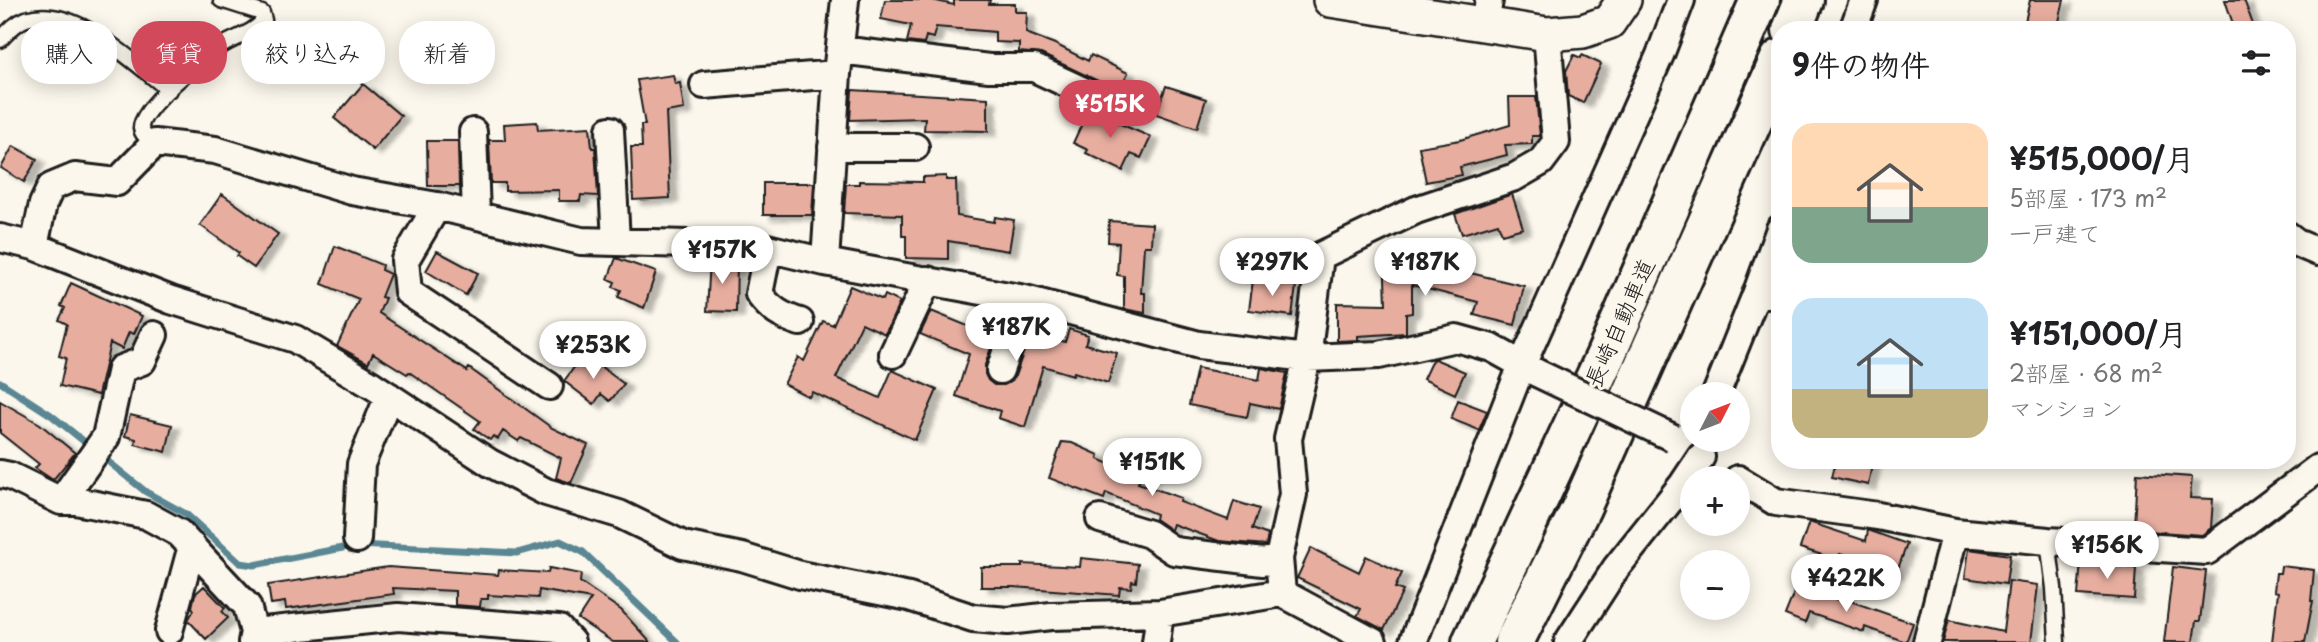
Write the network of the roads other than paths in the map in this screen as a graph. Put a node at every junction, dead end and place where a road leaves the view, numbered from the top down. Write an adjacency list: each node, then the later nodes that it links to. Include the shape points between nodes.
1 (221, 0): 17 (lane, via 262,13 264,20 255,31 195,63)
2 (845, 0): 14 (street)
3 (1330, 0): 9 (street)
4 (1624, 0): 12 (street, via 1609,22 1583,32)
5 (1681, 0): 40 (street)
6 (1760, 0): 67 (highway, 長崎自動車道, via 1605,357)
7 (1804, 0): 10 (highway)
8 (1864, 0): 11 (street)
9 (1487, 12): 12 (street)
10 (1796, 21)
11 (1856, 21)
12 (1547, 34): 39 (street, via 1556,142 1541,162 1515,177 1416,210 1320,256)
13 (0, 40): 17 (lane, via 27,19 66,19 96,34)
14 (838, 62): 16 (street); 18 (street, via 1034,68); 22 (street)
15 (1771, 78): 68 (highway, 長崎自動車道, via 1581,508)
16 (704, 85)
17 (169, 90): 21 (lane, via 141,126)
18 (1111, 104)
19 (610, 130): 27 (street)
20 (473, 132): 25 (street)
21 (155, 143): 24 (street, via 215,150 352,191); 29 (street, via 117,182 75,177 51,187)
22 (832, 147): 23 (street); 32 (street)
23 (915, 148)
24 (437, 206): 25 (street); 43 (street, via 405,260 408,292)
25 (475, 215): 27 (street, via 581,241)
26 (0, 238): 29 (street)
27 (616, 242): 30 (street)
28 (2296, 242): 31 (street)
29 (34, 246): 44 (street, via 172,300 295,339)
30 (768, 249): 32 (street); 36 (street, via 759,294 780,316)
31 (2318, 253)
32 (825, 262): 33 (street)
33 (928, 280): 35 (street); 38 (street)
34 (1768, 293): 42 (street)
35 (1025, 299): 39 (street, via 1199,345); 41 (street)
36 (800, 322)
37 (154, 335): 52 (street, via 142,361 121,369 106,437)
38 (893, 354)
39 (1307, 358): 40 (street, via 1379,355 1457,338 1492,348); 58 (street, via 1287,439 1293,494)
40 (1529, 369): 45 (street, bridge); 66 (street)
41 (1000, 370)
42 (1722, 382)
43 (549, 386)
44 (389, 396): 55 (street, via 361,464); 60 (street, via 490,463 546,492 619,514 682,545 909,597 973,618 1008,621)
45 (1680, 441)
46 (1690, 452): 69 (street, via 1683,484 1616,568)
47 (1700, 452): 48 (street)
48 (1720, 466)
49 (2318, 468): 56 (street, via 2207,551)
50 (0, 474): 52 (street)
51 (1750, 486): 54 (street, via 1776,502)
52 (61, 501): 57 (street, via 146,515 179,533)
53 (1100, 519): 58 (street, via 1149,534 1174,551 1264,562)
54 (1955, 532): 56 (street); 70 (street)
55 (356, 539)
56 (2048, 541): 71 (lane)
57 (192, 547): 61 (street); 62 (street, via 247,606)
58 (1279, 558): 59 (street)
59 (1282, 593): 60 (street); 65 (street)
60 (1160, 612): 64 (street)
61 (169, 631)
62 (253, 637): 63 (street, via 398,617 559,629)
63 (571, 642)
64 (1156, 642)
65 (1373, 642)
66 (1413, 642)
67 (1472, 642)
68 (1514, 642)
69 (1568, 642)
70 (1927, 642)
71 (2057, 642)

